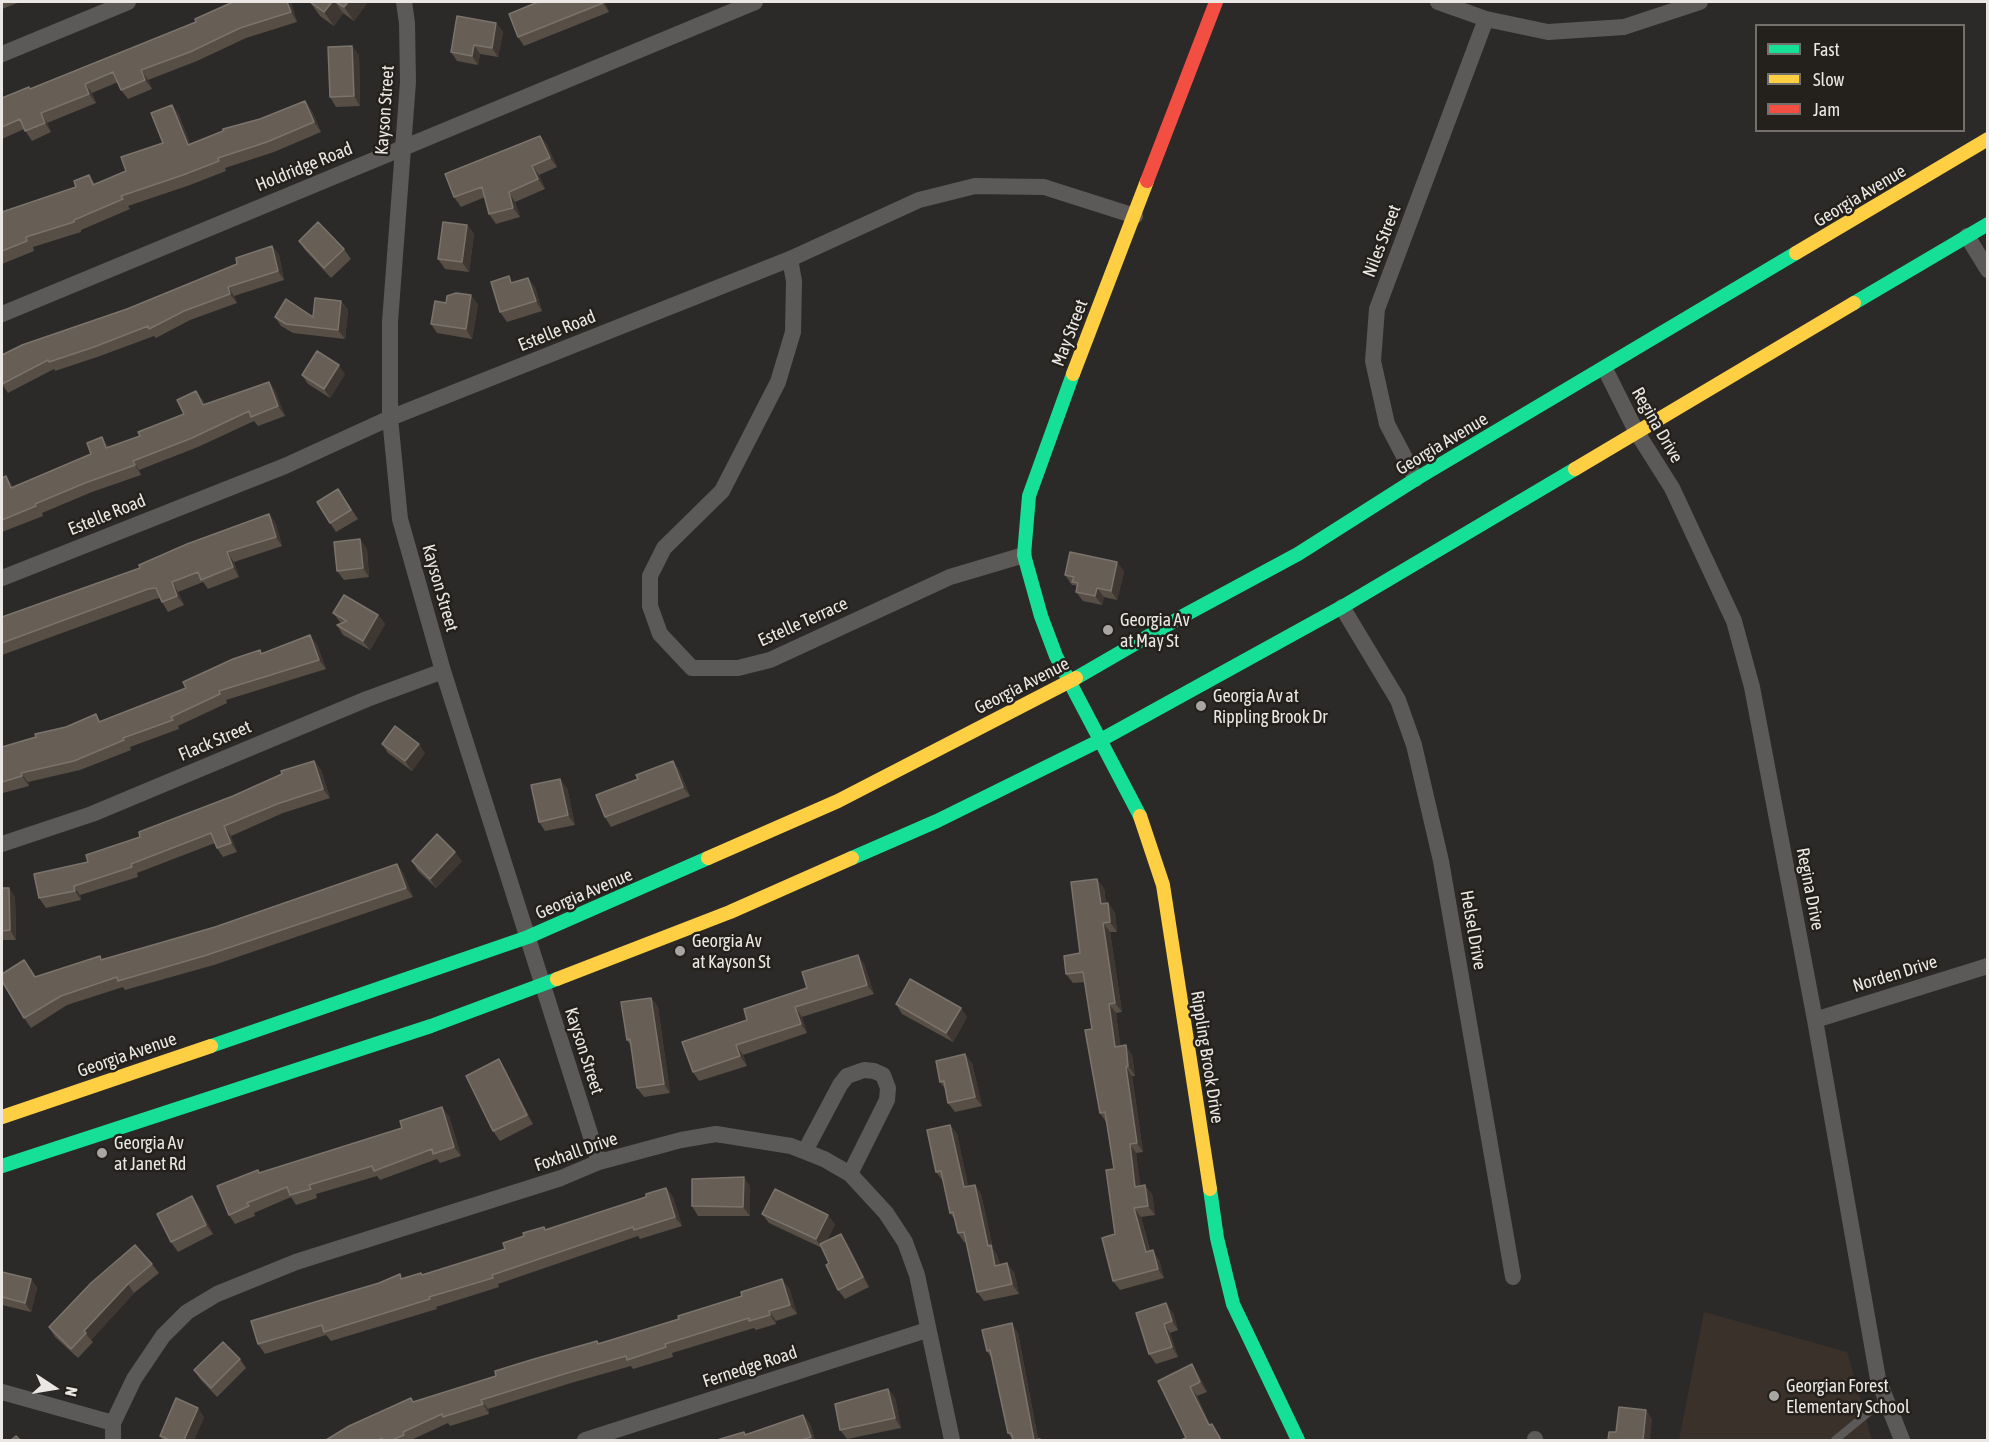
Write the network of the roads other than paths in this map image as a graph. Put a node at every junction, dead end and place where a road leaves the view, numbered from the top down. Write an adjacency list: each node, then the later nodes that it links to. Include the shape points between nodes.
1 (128, 2): 8 (street)
2 (404, 2): 10 (street, Kayson Street, via 408,82)
3 (755, 2): 10 (street, Holdridge Road)
4 (1216, 2): 11 (main road, May Street)
5 (1438, 2): 7 (street)
6 (1700, 2): 7 (street, via 1624,27 1548,32)
7 (1486, 19): 20 (street, Niles Street, via 1377,309 1373,361 1387,424)
8 (2, 54)
9 (1988, 139): 17 (main road, Georgia Avenue)
10 (401, 149): 16 (street, Holdridge Road); 18 (street, Kayson Street, via 390,322)
11 (1135, 216): 14 (street, Estelle Road, via 1044,187 975,186 919,200); 21 (main road, May Street, via 1029,495)
12 (1988, 224): 13 (main road)
13 (1967, 236): 15 (street); 19 (main road)
14 (790, 259): 18 (street, Estelle Road); 21 (street, Estelle Terrace, via 794,281 793,332 778,382 722,491 664,548 650,576 650,606 660,634 692,668 738,668 770,660 950,577)
15 (1988, 270)
16 (2, 314)
17 (1605, 369): 19 (street, Regina Drive); 20 (main road, Georgia Avenue)
18 (390, 418): 22 (street, Estelle Road, via 285,466); 24 (street, Kayson Street, via 400,519)
19 (1636, 431): 23 (main road); 31 (street, Regina Drive, via 1672,489 1734,621 1752,687)
20 (1416, 479): 25 (main road, Georgia Avenue, via 1298,554)
21 (1024, 555): 25 (main road, May Street, via 1041,616)
22 (2, 578)
23 (1342, 607): 26 (main road); 37 (street, Helsel Drive, via 1398,700 1414,745 1441,861)
24 (443, 671): 27 (street, Flack Street, via 92,814); 28 (street, Kayson Street)
25 (1070, 682): 26 (main road, Rippling Brook Drive); 28 (main road, Georgia Avenue, via 838,801)
26 (1099, 741): 30 (main road, via 937,821 730,912); 46 (main road, Rippling Brook Drive, via 1143,822 1163,885 1217,1238 1233,1304)
27 (2, 844)
28 (528, 937): 30 (street, Kayson Street); 32 (main road, Georgia Avenue)
29 (1988, 966): 31 (street, Norden Drive)
30 (542, 985): 34 (street, Kayson Street); 35 (main road, via 431,1026)
31 (1815, 1020): 40 (street, Regina Drive, via 1878,1379)
32 (2, 1117)
33 (805, 1151): 34 (street, Foxhall Drive, via 716,1134); 36 (street, Foxhall Drive); 36 (street, via 847,1076 874,1071 886,1082 887,1100)
34 (599, 1162): 41 (street, Foxhall Drive, via 561,1178 296,1262 217,1294 187,1312 163,1336 134,1379)
35 (2, 1166)
36 (850, 1174): 38 (street, Foxhall Drive, via 886,1213 904,1242 917,1275)
37 (1513, 1277)
38 (927, 1330): 44 (street, Fernedge Road); 45 (street, Foxhall Drive)
39 (2, 1392): 41 (street)
40 (1885, 1400): 42 (lane); 47 (street, Regina Drive)
41 (113, 1423): 43 (street, Foxhall Drive)
42 (1837, 1439)
43 (113, 1440)
44 (585, 1440)
45 (952, 1440)
46 (1298, 1440)
47 (1902, 1440)

